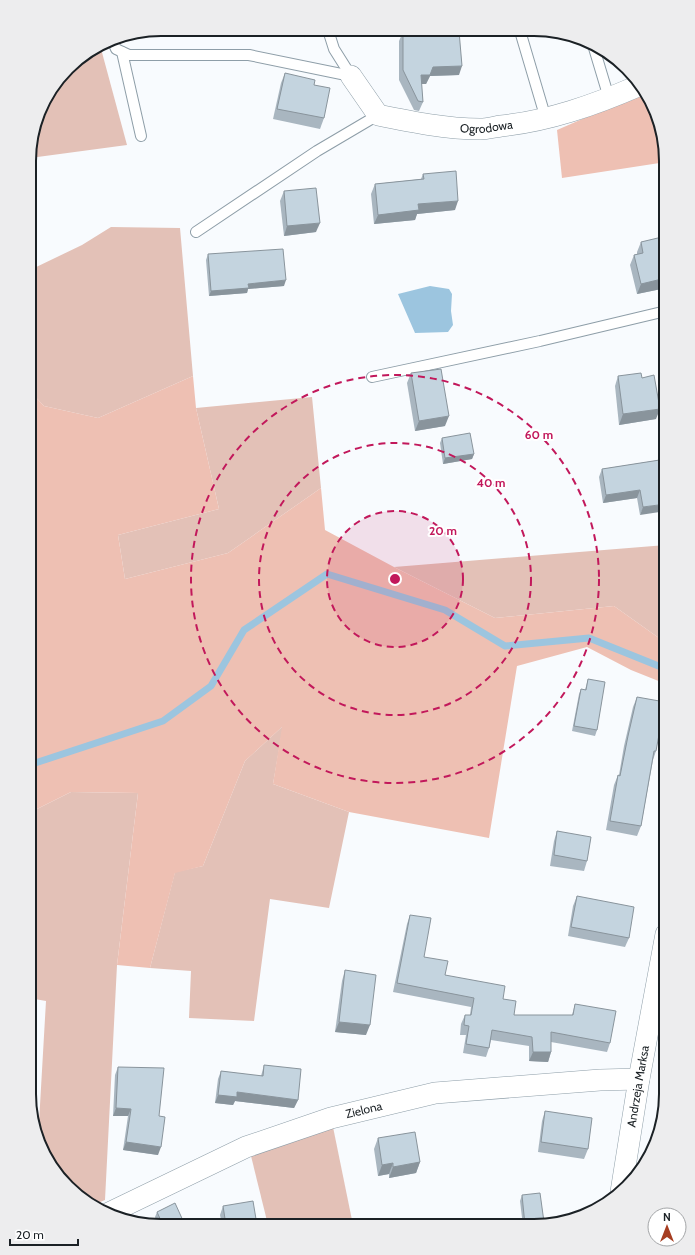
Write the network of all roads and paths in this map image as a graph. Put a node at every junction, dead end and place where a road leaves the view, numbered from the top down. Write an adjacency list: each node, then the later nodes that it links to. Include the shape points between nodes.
1 (330, 36): 6 (lane, via 334,49)
2 (521, 36): 10 (lane)
3 (115, 45): 4 (lane)
4 (122, 52): 6 (lane, via 129,55 249,54); 11 (lane)
5 (595, 52): 8 (lane)
6 (351, 76): 9 (street)
7 (635, 87): 8 (street, Ogrodowa)
8 (609, 98): 10 (street, Ogrodowa)
9 (378, 116): 10 (street, Ogrodowa, via 423,124 481,129); 12 (lane, via 317,151)
10 (546, 119)
11 (141, 136)
12 (196, 232)
13 (659, 313): 14 (lane)
14 (372, 377)
15 (659, 972): 16 (street, Andrzeja Marksa)
16 (639, 1079): 17 (street, Andrzeja Marksa); 18 (street, Zielona, via 434,1093 331,1118 246,1147)
17 (622, 1184)
18 (114, 1210)

